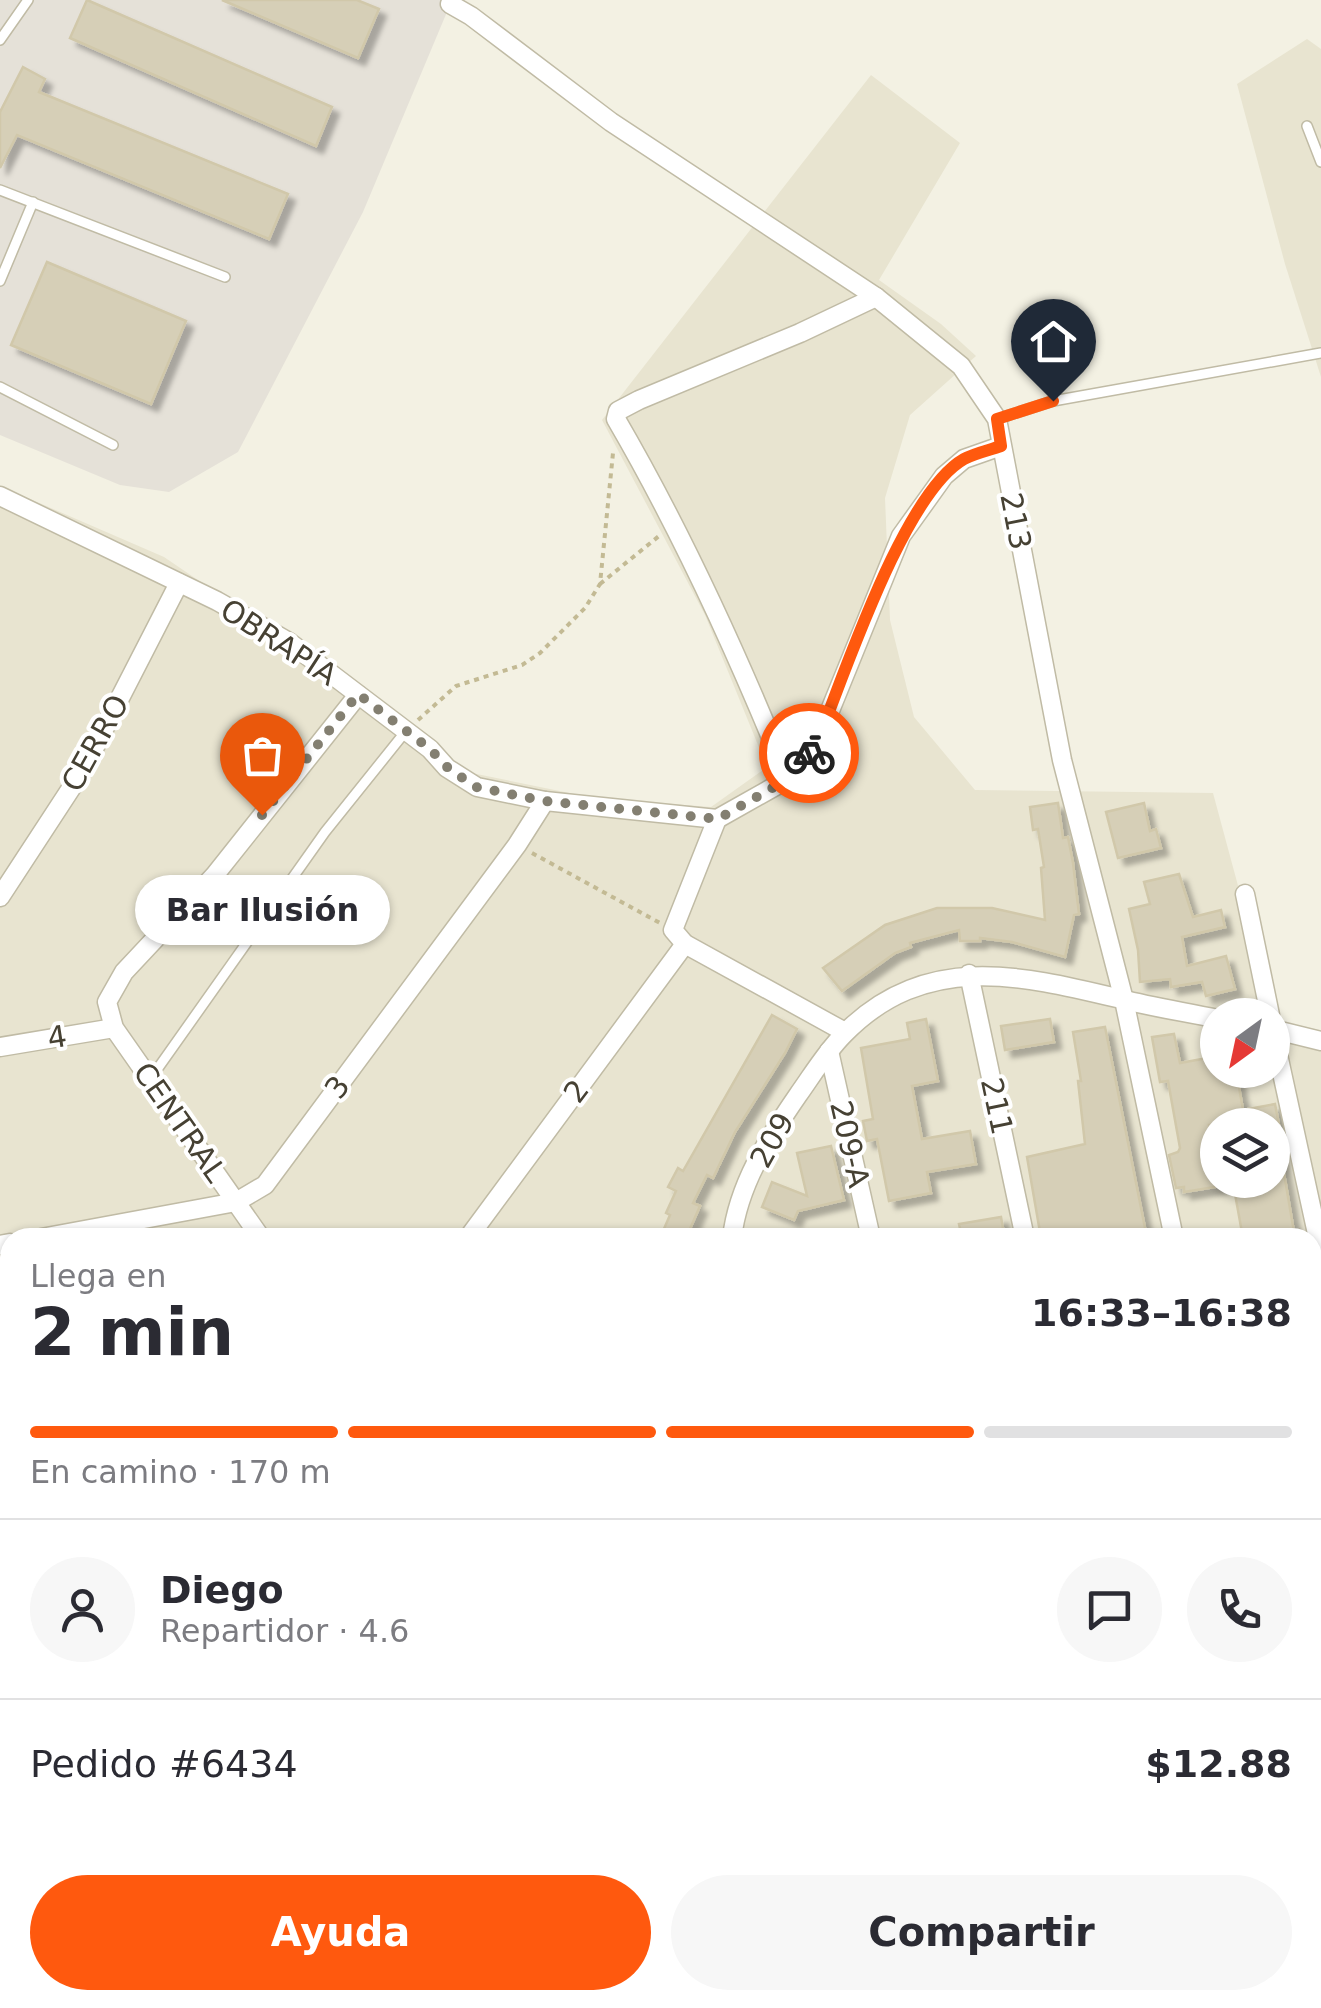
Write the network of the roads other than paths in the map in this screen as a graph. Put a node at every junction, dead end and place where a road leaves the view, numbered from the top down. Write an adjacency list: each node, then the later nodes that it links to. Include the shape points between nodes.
1 (28, 0): 3 (lane)
2 (446, 2): 10 (street, 213, via 611,122)
3 (0, 40)
4 (1307, 126): 5 (lane)
5 (1321, 162)
6 (0, 190): 7 (lane)
7 (33, 202): 8 (lane); 9 (lane)
8 (225, 276)
9 (0, 281)
10 (876, 297): 13 (street, 213, via 962,366); 20 (street, via 618,410 616,418 675,522)
11 (1321, 353): 13 (lane, via 1053,401)
12 (0, 387): 14 (lane)
13 (997, 419): 15 (street, 213)
14 (113, 444)
15 (1001, 446): 20 (street, via 964,458 944,476 901,536 818,740); 28 (street, 213, via 1062,760)
16 (0, 496): 17 (street, OBRAPÍA)
17 (179, 583): 18 (street, OBRAPÍA, via 289,642); 24 (street, CERRO, via 83,770)
18 (358, 694): 19 (street, OBRAPÍA); 30 (street, CENTRAL, via 214,876 124,972 107,1002)
19 (406, 731): 21 (street, OBRAPÍA, via 476,787); 36 (lane)
20 (788, 779): 22 (street)
21 (544, 801): 22 (street, OBRAPÍA); 38 (street, 3, via 265,1185)
22 (718, 819): 25 (street, 2)
23 (1245, 894): 27 (street)
24 (0, 897)
25 (679, 937): 31 (street); 41 (street, 2)
26 (969, 974): 28 (street, 209, via 1060,983); 31 (street, 209, via 901,993); 44 (street, 211)
27 (1266, 998)
28 (1124, 1000): 29 (street, 209); 45 (street, 213)
29 (1200, 1015)
30 (114, 1028): 34 (street, 4); 36 (street, CENTRAL)
31 (845, 1032): 35 (street, 209)
32 (1290, 1033): 33 (street)
33 (1321, 1041)
34 (0, 1047)
35 (829, 1051): 42 (street, 209, via 766,1141); 43 (street, 209-A)
36 (151, 1078): 38 (street, CENTRAL)
37 (1286, 1088): 46 (street)
38 (236, 1202): 39 (street, 3); 40 (street, CENTRAL)
39 (96, 1228)
40 (254, 1228)
41 (475, 1228)
42 (733, 1228)
43 (870, 1228)
44 (1023, 1228)
45 (1172, 1228)
46 (1316, 1228)

